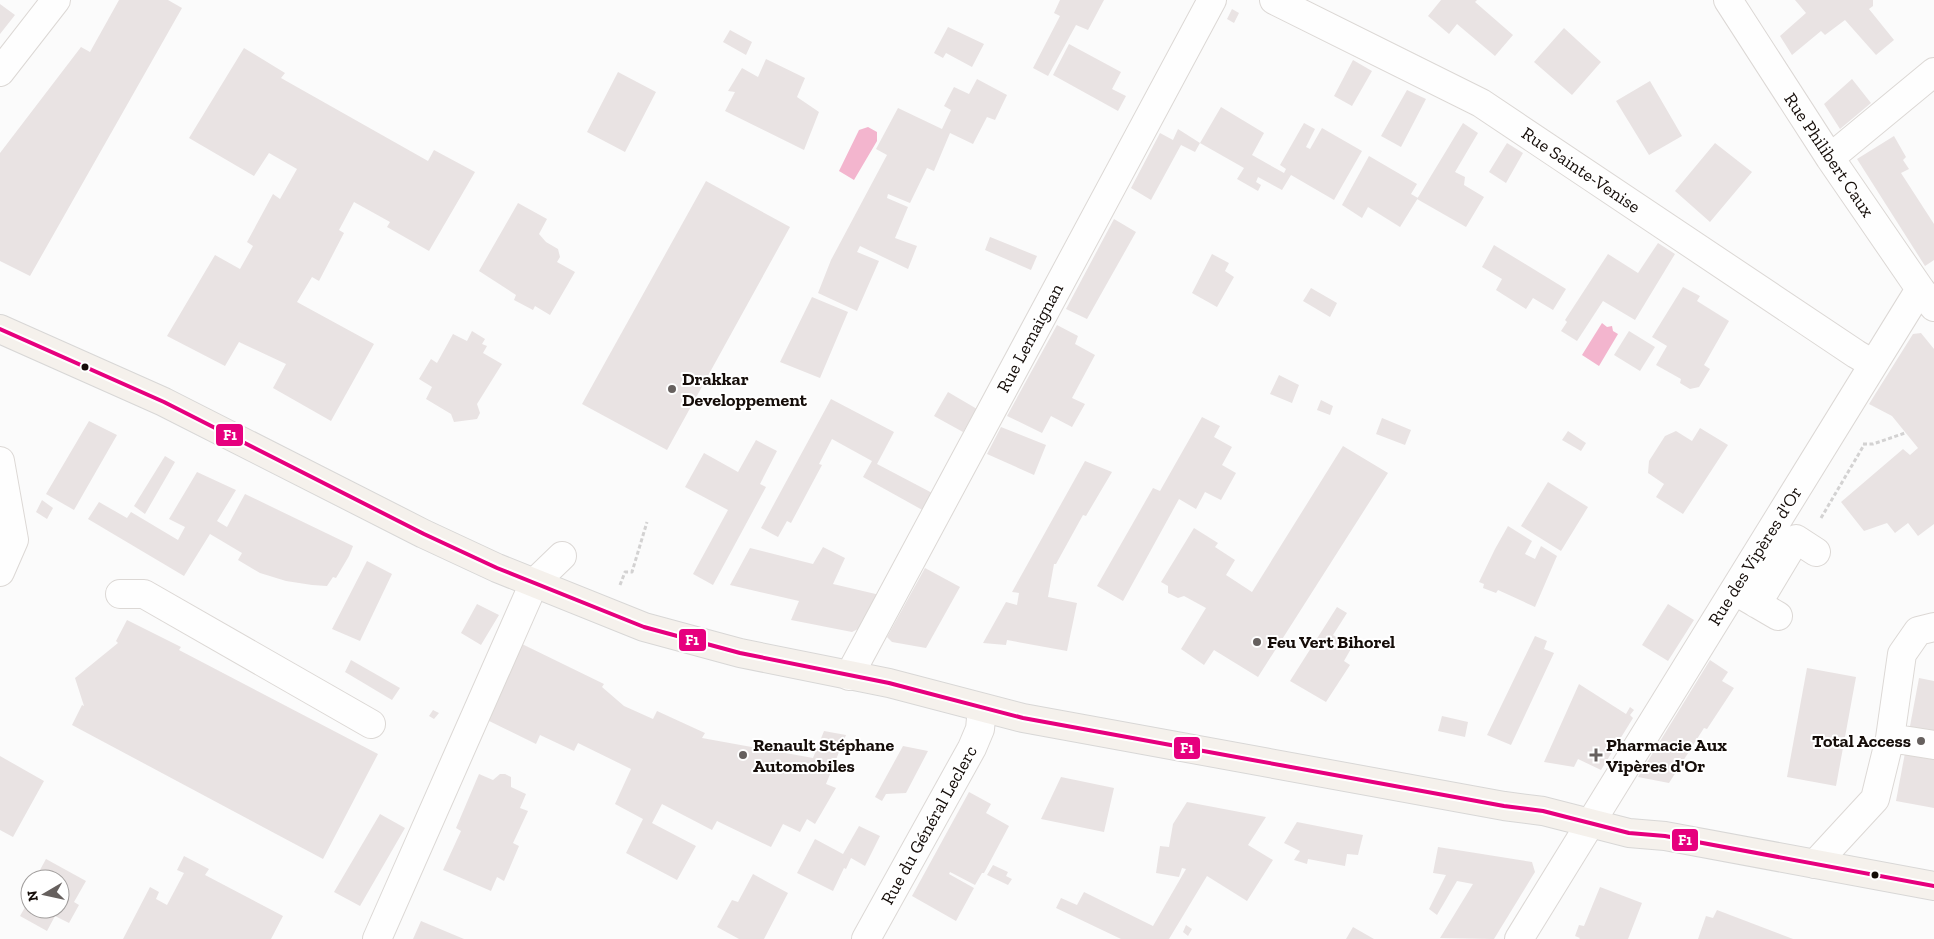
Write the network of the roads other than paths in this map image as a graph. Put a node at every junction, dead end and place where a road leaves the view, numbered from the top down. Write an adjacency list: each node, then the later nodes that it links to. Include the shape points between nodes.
1 (56, 0): 5 (street)
2 (1212, 0): 19 (street, Rue Lemaignan)
3 (1274, 0): 10 (street, Rue Sainte-Venise, via 1481,103)
4 (1728, 0): 7 (street, Rue Philibert Caux)
5 (0, 72)
6 (1934, 72): 7 (street)
7 (1830, 158): 8 (street, Rue Philibert Caux)
8 (1927, 298): 10 (street, Rue des Vipères d'Or)
9 (0, 329): 15 (main road, via 164,402 424,534)
10 (1873, 364): 17 (street, Rue des Vipères d'Or)
11 (0, 462): 14 (street, via 14,540)
12 (1811, 548): 17 (street, via 1796,539)
13 (562, 556): 15 (street)
14 (0, 572)
15 (534, 583): 19 (main road, via 644,627 740,653); 27 (street)
16 (120, 594): 21 (street, via 144,594)
17 (1756, 603): 24 (street, Rue des Vipères d'Or)
18 (1934, 627): 22 (street, via 1918,631 1902,654)
19 (849, 676): 20 (main road, via 889,683)
20 (982, 708): 24 (main road, via 1098,732 1543,811); 28 (street, Rue du Général Leclerc, via 980,729 972,748)
21 (371, 724)
22 (1890, 738): 23 (street); 25 (street, via 1875,799)
23 (1934, 745)
24 (1590, 824): 25 (main road); 29 (street, Rue des Vipères d'Or)
25 (1815, 864): 26 (main road)
26 (1934, 886)
27 (377, 939)
28 (866, 939)
29 (1519, 939)

